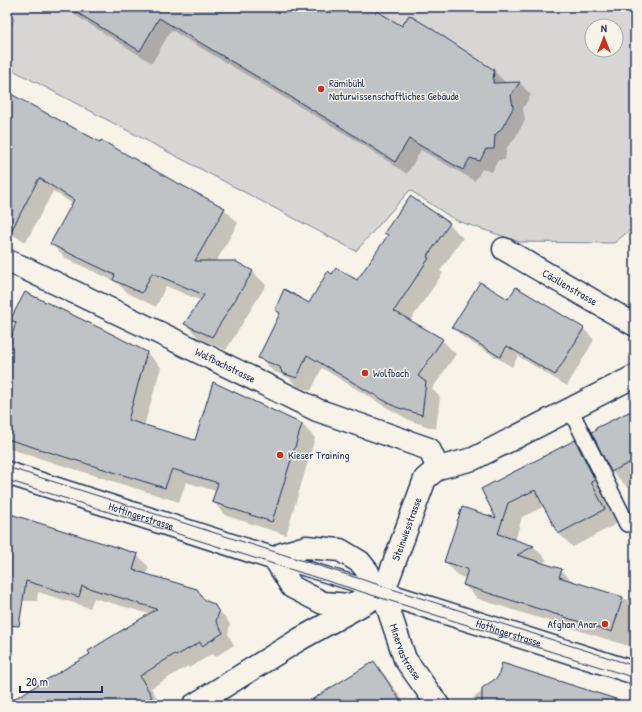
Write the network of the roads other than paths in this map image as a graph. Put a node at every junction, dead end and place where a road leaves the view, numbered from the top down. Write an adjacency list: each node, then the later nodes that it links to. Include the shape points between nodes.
1 (504, 249): 3 (street, Cäcilienstrasse)
2 (7, 261): 6 (street, Wolfbachstrasse, via 317,410 428,449)
3 (635, 325)
4 (635, 376): 5 (street)
5 (570, 409): 6 (street, via 473,459); 8 (lane)
6 (438, 468): 10 (street, Steinwiesstrasse, via 425,479)
7 (7, 473): 9 (street, Hottingerstrasse)
8 (627, 524)
9 (275, 559): 10 (street, via 292,587 323,602 351,605); 10 (street, Hottingerstrasse, via 282,554 306,547 340,550 360,562 368,572 370,582)
10 (383, 592): 11 (street, Hottingerstrasse); 12 (street, via 300,639); 13 (street, Minervastrasse, via 405,659)
11 (635, 673)
12 (194, 705)
13 (438, 705)

